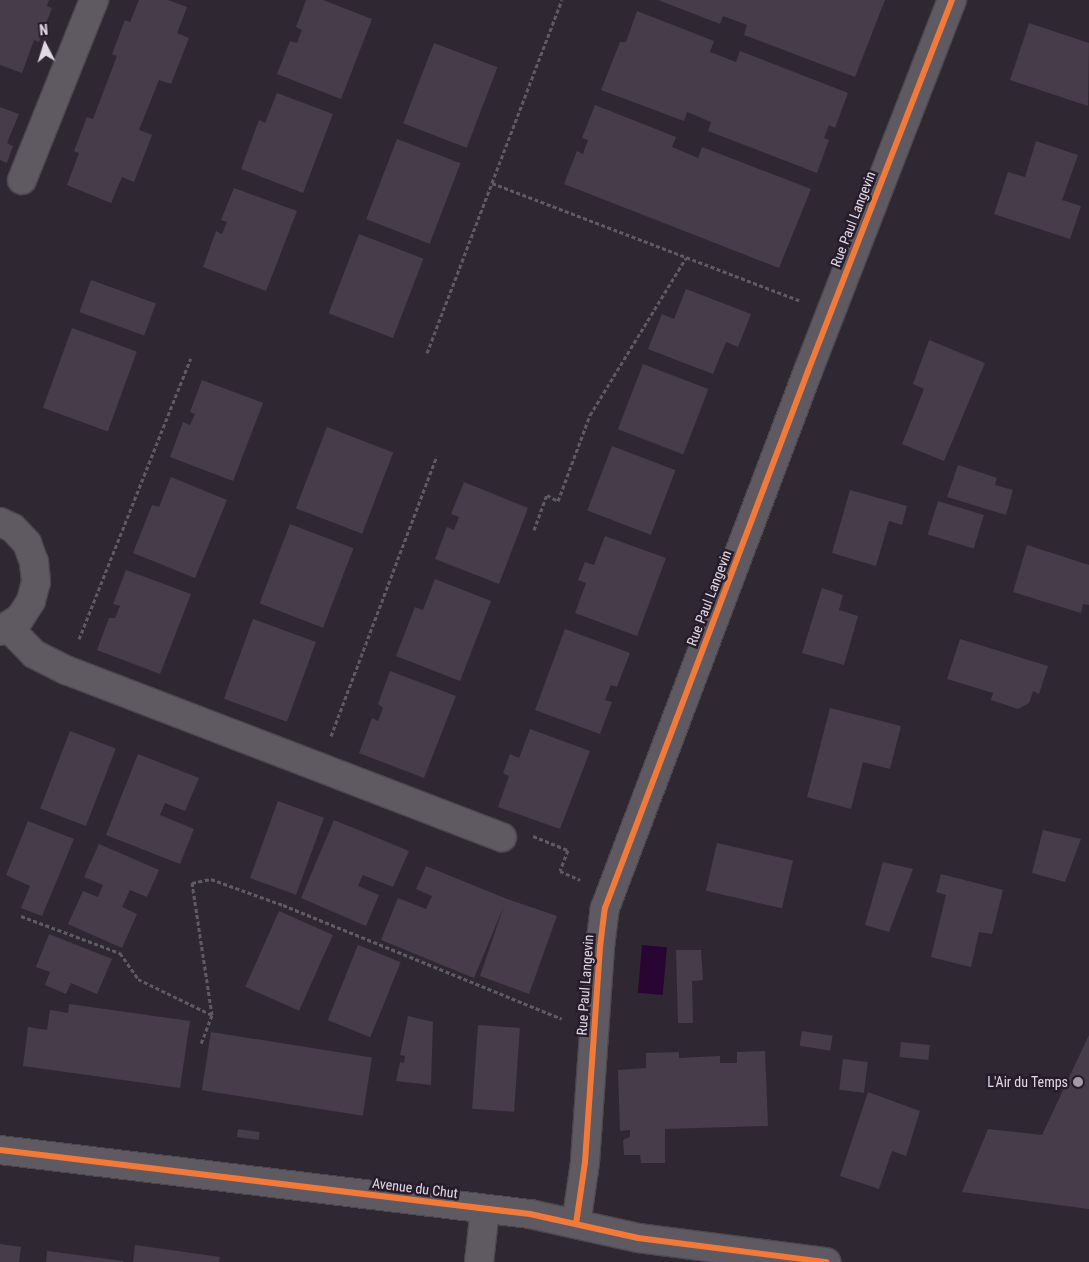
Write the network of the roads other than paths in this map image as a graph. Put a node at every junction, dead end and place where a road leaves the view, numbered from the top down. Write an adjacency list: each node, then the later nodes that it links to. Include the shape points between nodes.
1 (94, 0): 3 (street)
2 (952, 0): 9 (street, Rue Paul Langevin, via 605,908 585,1162)
3 (22, 180)
4 (0, 522): 5 (street, via 13,528 26,543 34,562 36,582 31,601 20,618)
5 (4, 629): 6 (street, via 34,654 66,670)
6 (502, 837)
7 (0, 1150): 8 (street, Avenue du Chut)
8 (485, 1209): 9 (street, Avenue du Chut); 11 (street)
9 (576, 1224): 10 (street, Avenue du Chut, via 638,1238)
10 (783, 1259): 12 (street, Avenue du Chut)
11 (479, 1262)
12 (826, 1262)

